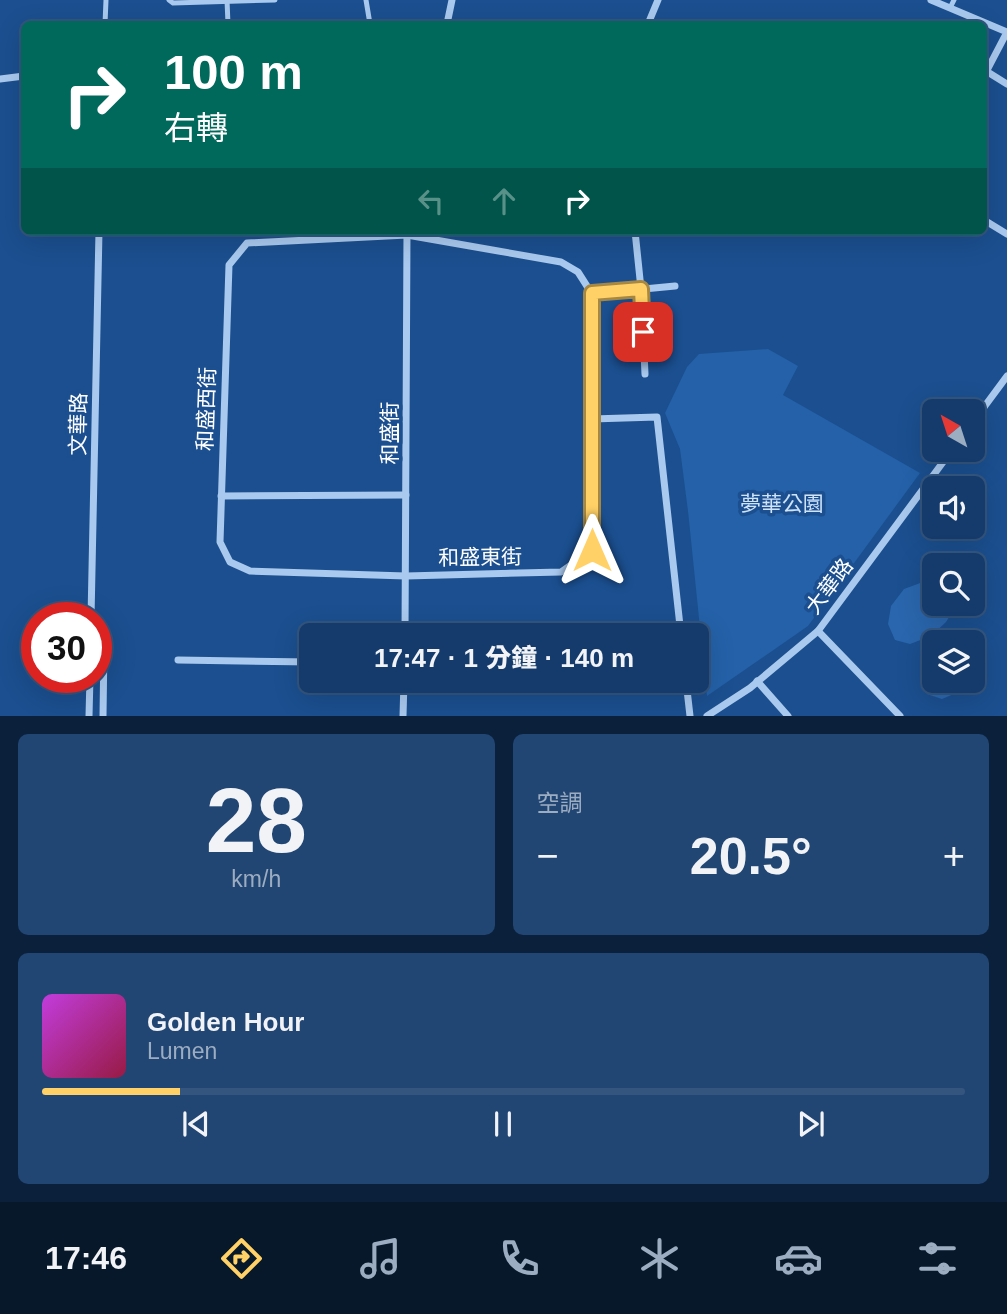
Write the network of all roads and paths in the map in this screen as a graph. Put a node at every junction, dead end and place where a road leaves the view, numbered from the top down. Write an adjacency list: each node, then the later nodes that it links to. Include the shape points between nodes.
1 (106, 0): 10 (lane)
2 (169, 0): 8 (lane)
3 (275, 0): 8 (lane)
4 (366, 0): 12 (lane)
5 (452, 0): 13 (street)
6 (658, 0): 14 (street)
7 (931, 0): 9 (street)
8 (227, 1): 11 (lane)
9 (952, 4): 15 (street)
10 (105, 21)
11 (228, 21)
12 (370, 21)
13 (448, 21)
14 (649, 21)
15 (985, 21)
16 (987, 22): 17 (street)
17 (1007, 32): 18 (street)
18 (987, 70)
19 (987, 75): 22 (street)
20 (21, 76): 21 (street)
21 (0, 79)
22 (1007, 84)
23 (987, 222): 24 (street)
24 (1007, 234)
25 (99, 235): 41 (street, 文華路)
26 (375, 235): 39 (street, 和盛西街, via 247,243 229,265)
27 (407, 235): 38 (street, 和盛街)
28 (418, 235): 32 (street, via 561,262 578,272)
29 (635, 235): 31 (street)
30 (675, 286): 31 (street)
31 (641, 289): 32 (street); 33 (street)
32 (592, 293): 36 (street, 和盛東街)
33 (645, 374)
34 (1007, 376): 35 (street)
35 (985, 406)
36 (592, 419): 40 (street, 和盛東街, via 592,550 561,572); 43 (street, via 657,417)
37 (943, 462): 44 (street, 大華路)
38 (406, 495): 39 (street); 40 (street, 和盛街)
39 (221, 496): 40 (street, 和盛西街, via 220,542 230,562 250,571)
40 (406, 576): 42 (street, 和盛街)
41 (91, 602)
42 (405, 623)
43 (680, 623)
44 (818, 631): 47 (street, 大華路); 58 (street)
45 (178, 660): 46 (street)
46 (299, 662)
47 (757, 681): 56 (street, 大華路); 57 (street)
48 (90, 693): 52 (street)
49 (103, 693): 53 (street)
50 (404, 693): 54 (street)
51 (687, 693): 55 (street)
52 (89, 716)
53 (103, 716)
54 (403, 716)
55 (690, 716)
56 (706, 716)
57 (788, 716)
58 (900, 716)

